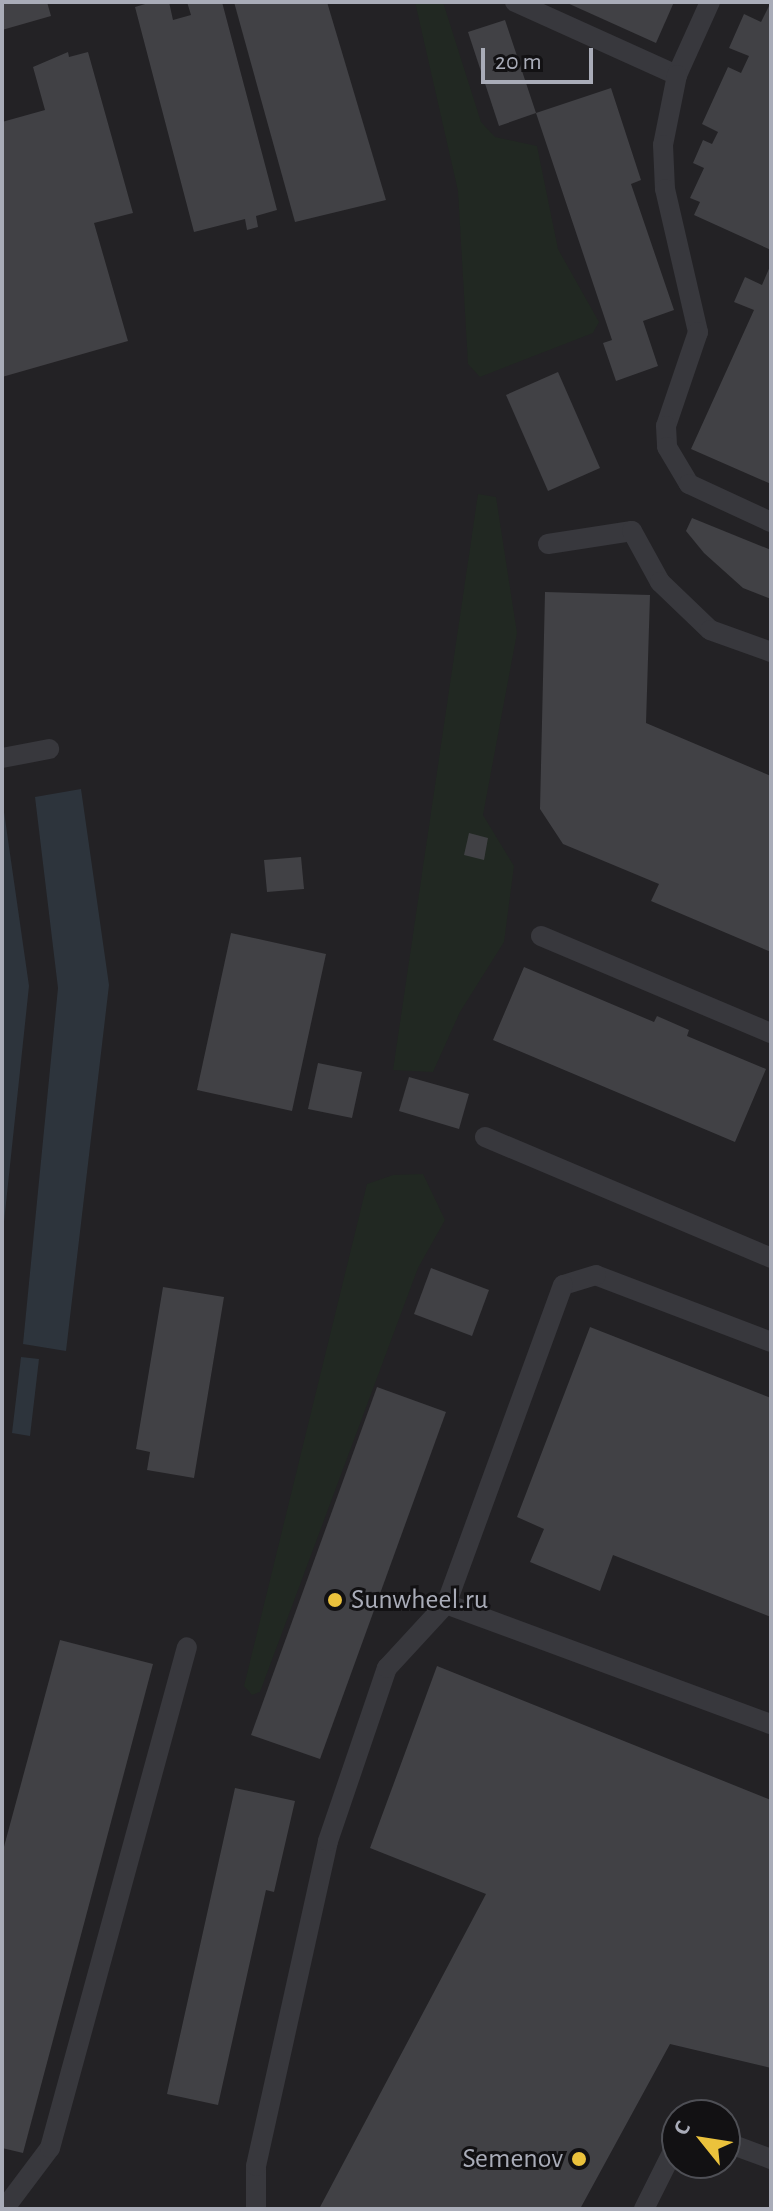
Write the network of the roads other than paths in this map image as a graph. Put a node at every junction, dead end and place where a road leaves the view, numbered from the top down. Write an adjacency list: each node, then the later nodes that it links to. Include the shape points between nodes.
1 (515, 2): 3 (lane)
2 (710, 2): 3 (lane)
3 (677, 75): 4 (lane, via 662,167 698,332 666,426 667,447 689,484)
4 (771, 522)
5 (548, 544): 6 (lane, via 632,531 660,582 710,630)
6 (771, 652)
7 (49, 749): 8 (lane)
8 (2, 758)
9 (541, 936): 10 (lane)
10 (771, 1033)
11 (485, 1137): 12 (lane)
12 (771, 1258)
13 (771, 1342): 14 (lane, via 596,1275 563,1285)
14 (446, 1604): 16 (lane); 21 (lane, via 387,1668 328,1841 256,2166)
15 (187, 1647): 20 (lane, via 50,2148)
16 (771, 1724)
17 (741, 2148): 18 (lane)
18 (771, 2159)
19 (661, 2175): 22 (lane)
20 (4, 2209)
21 (256, 2209)
22 (644, 2209)

